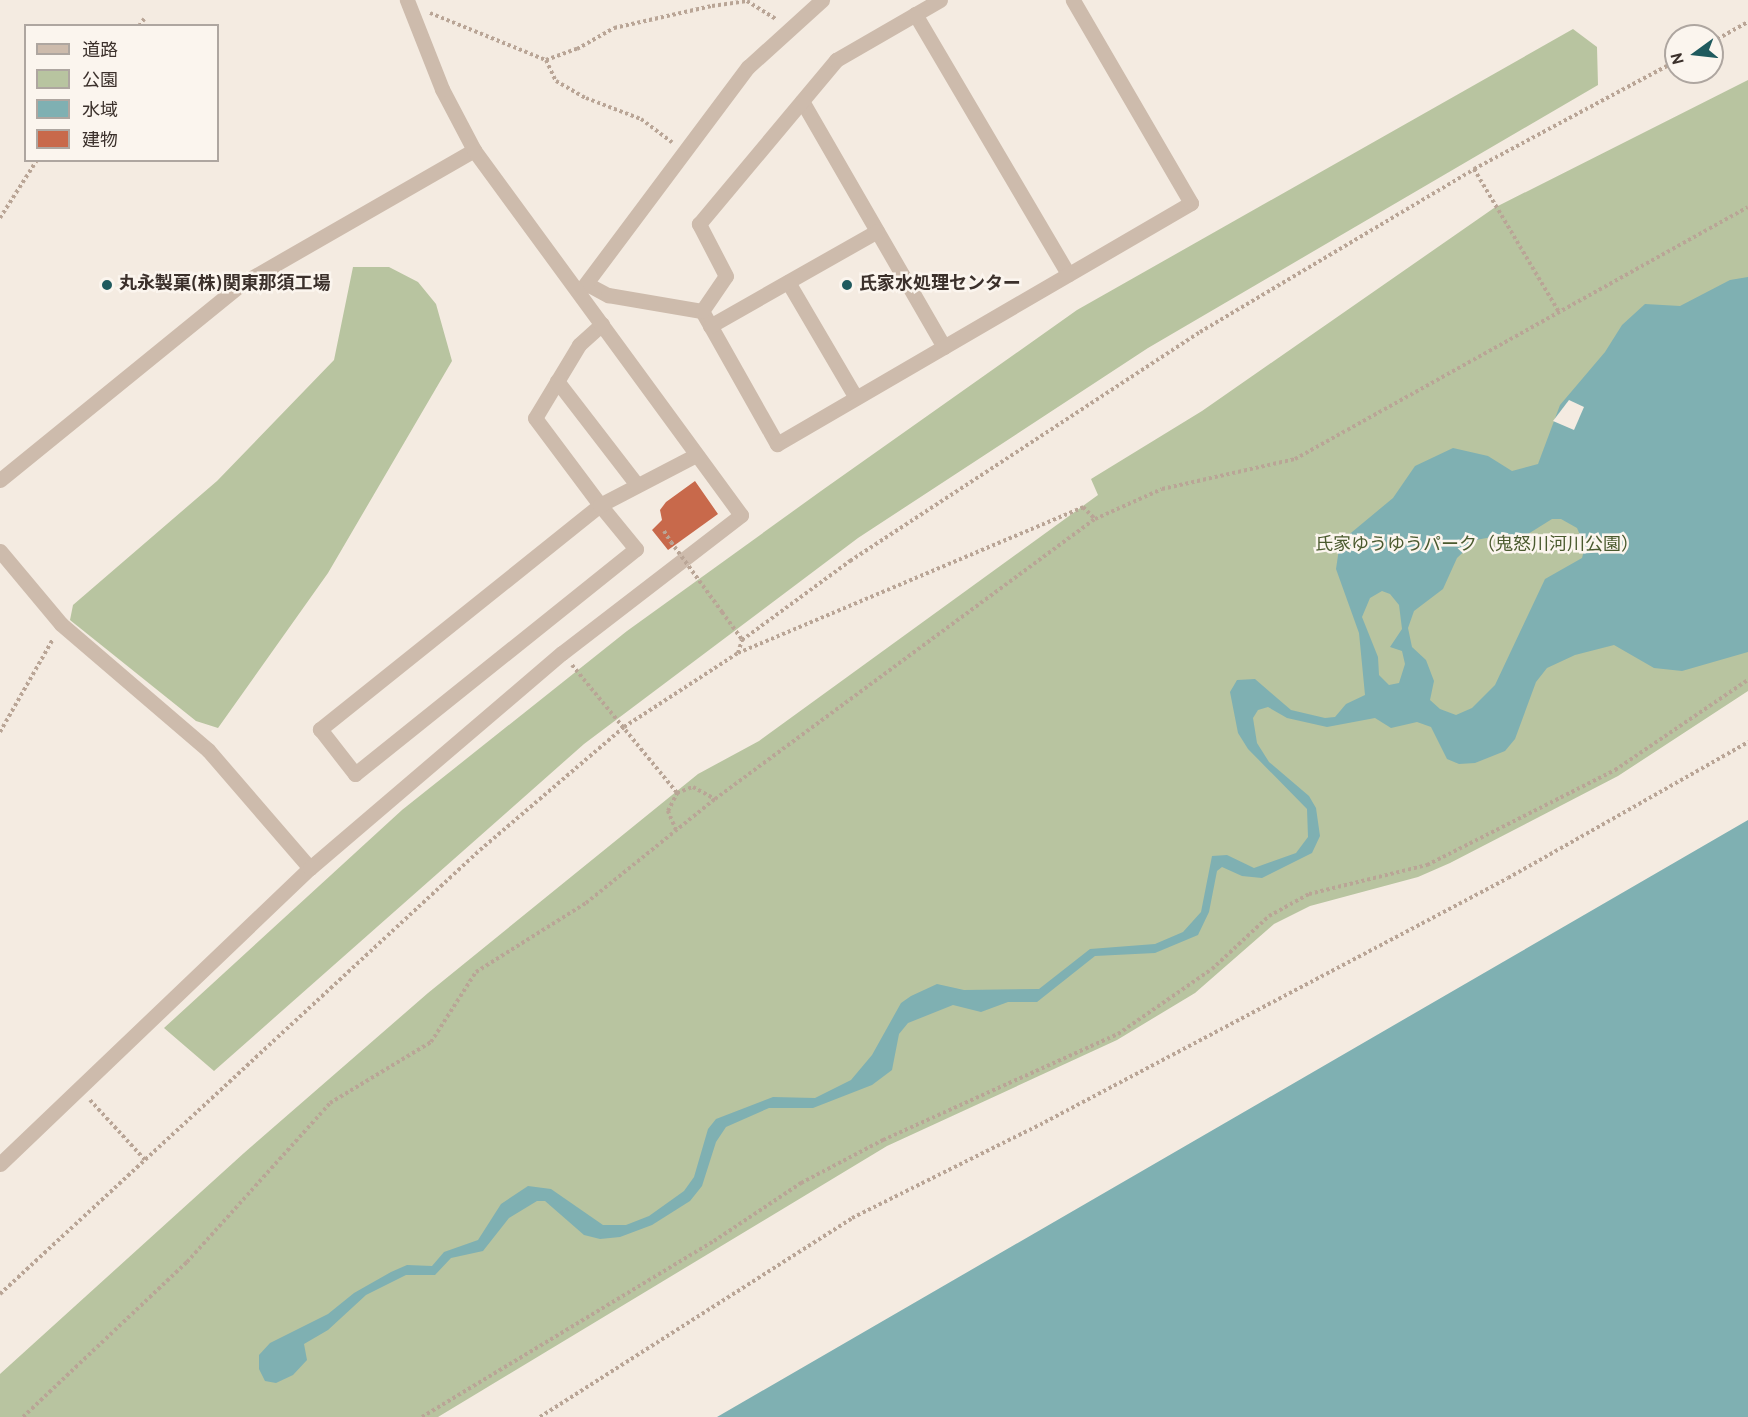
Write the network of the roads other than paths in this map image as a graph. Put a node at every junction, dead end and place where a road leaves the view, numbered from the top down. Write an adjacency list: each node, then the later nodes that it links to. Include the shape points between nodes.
1 (407, 0): 7 (street, via 442,89)
2 (822, 0): 11 (street, via 748,67)
3 (940, 0): 5 (street)
4 (1073, 0): 9 (street, via 1191,203)
5 (915, 14): 6 (street, via 836,60); 9 (street)
6 (802, 101): 8 (street); 12 (street, via 699,224 726,276)
7 (474, 150): 11 (street); 19 (street, via 241,284)
8 (877, 231): 10 (street); 15 (street)
9 (1068, 274): 15 (street)
10 (788, 282): 14 (street); 17 (street)
11 (583, 288): 12 (street); 13 (street)
12 (702, 311): 14 (street)
13 (602, 324): 16 (street, via 579,345); 18 (street)
14 (710, 326): 17 (street, via 777,444)
15 (944, 347): 17 (street)
16 (556, 381): 20 (street); 21 (street, via 535,418)
17 (856, 398)
18 (696, 455): 20 (street); 23 (street, via 741,515 562,653)
19 (0, 480)
20 (638, 485): 21 (street)
21 (600, 505): 21 (street, via 636,549 355,774 320,729)
22 (0, 551): 23 (street, via 61,624 208,750)
23 (310, 868): 24 (street)
24 (0, 1164)

